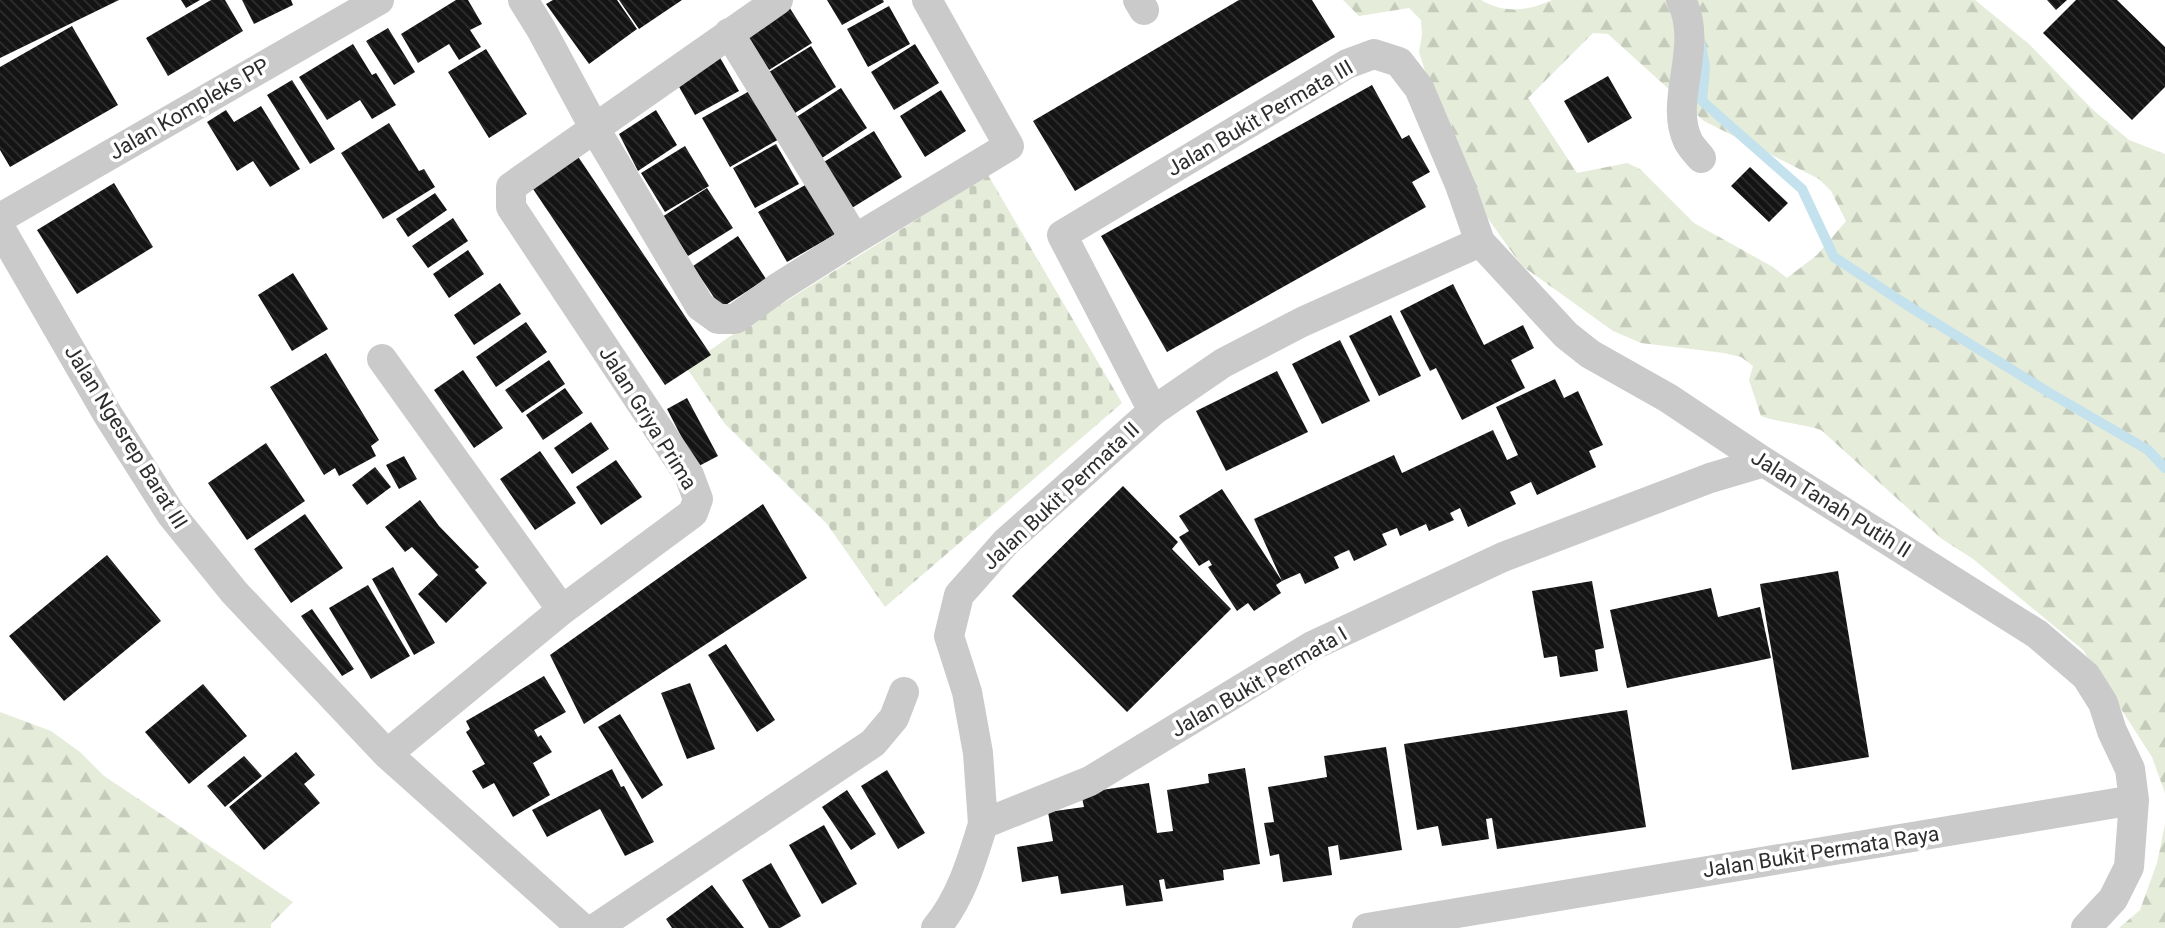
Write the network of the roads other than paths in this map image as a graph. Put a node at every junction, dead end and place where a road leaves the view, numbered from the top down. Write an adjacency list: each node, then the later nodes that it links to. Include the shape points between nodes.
1 (379, 0): 9 (street, Jalan Kompleks PP)
2 (523, 0): 7 (street)
3 (778, 0): 6 (street)
4 (927, 0): 12 (street, via 1009,146)
5 (1681, 0): 8 (street, via 1691,31 1684,124 1688,141)
6 (729, 33): 7 (street); 12 (street)
7 (595, 129): 12 (street, via 700,306 718,320 735,320); 17 (street, Jalan Griya Prima, via 511,187 510,207 689,475 698,499 693,513)
8 (1702, 159)
9 (0, 218)
10 (0, 228): 19 (street, Jalan Ngesrep Barat III, via 171,514 234,592)
11 (1062, 235): 13 (street, Jalan Bukit Permata III, via 1347,64 1374,54 1399,62 1419,88); 15 (street, Jalan Bukit Permata II)
12 (855, 239)
13 (1480, 242): 15 (street, Jalan Bukit Permata II, via 1262,341); 16 (street, Jalan Tanah Putih II, via 1566,335 1590,354 1668,398)
14 (382, 359): 17 (street)
15 (1153, 411): 21 (street, Jalan Bukit Permata II, via 1006,542 959,595 949,636 967,692 978,753)
16 (1765, 462): 20 (street, Jalan Tanah Putih II, via 2037,634 2086,676 2103,703 2130,769); 21 (street, Jalan Bukit Permata I, via 1710,478 1503,557 1312,646 1090,781)
17 (562, 610): 19 (street, Jalan Griya Prima)
18 (904, 692): 23 (street, via 894,718 873,743)
19 (387, 754): 22 (street)
20 (2134, 800): 25 (street, Jalan Bukit Permata Raya); 26 (street, via 2129,867 2113,899)
21 (983, 824): 24 (street, via 967,876)
22 (582, 928)
23 (596, 928)
24 (936, 928)
25 (1367, 928)
26 (2087, 928)

